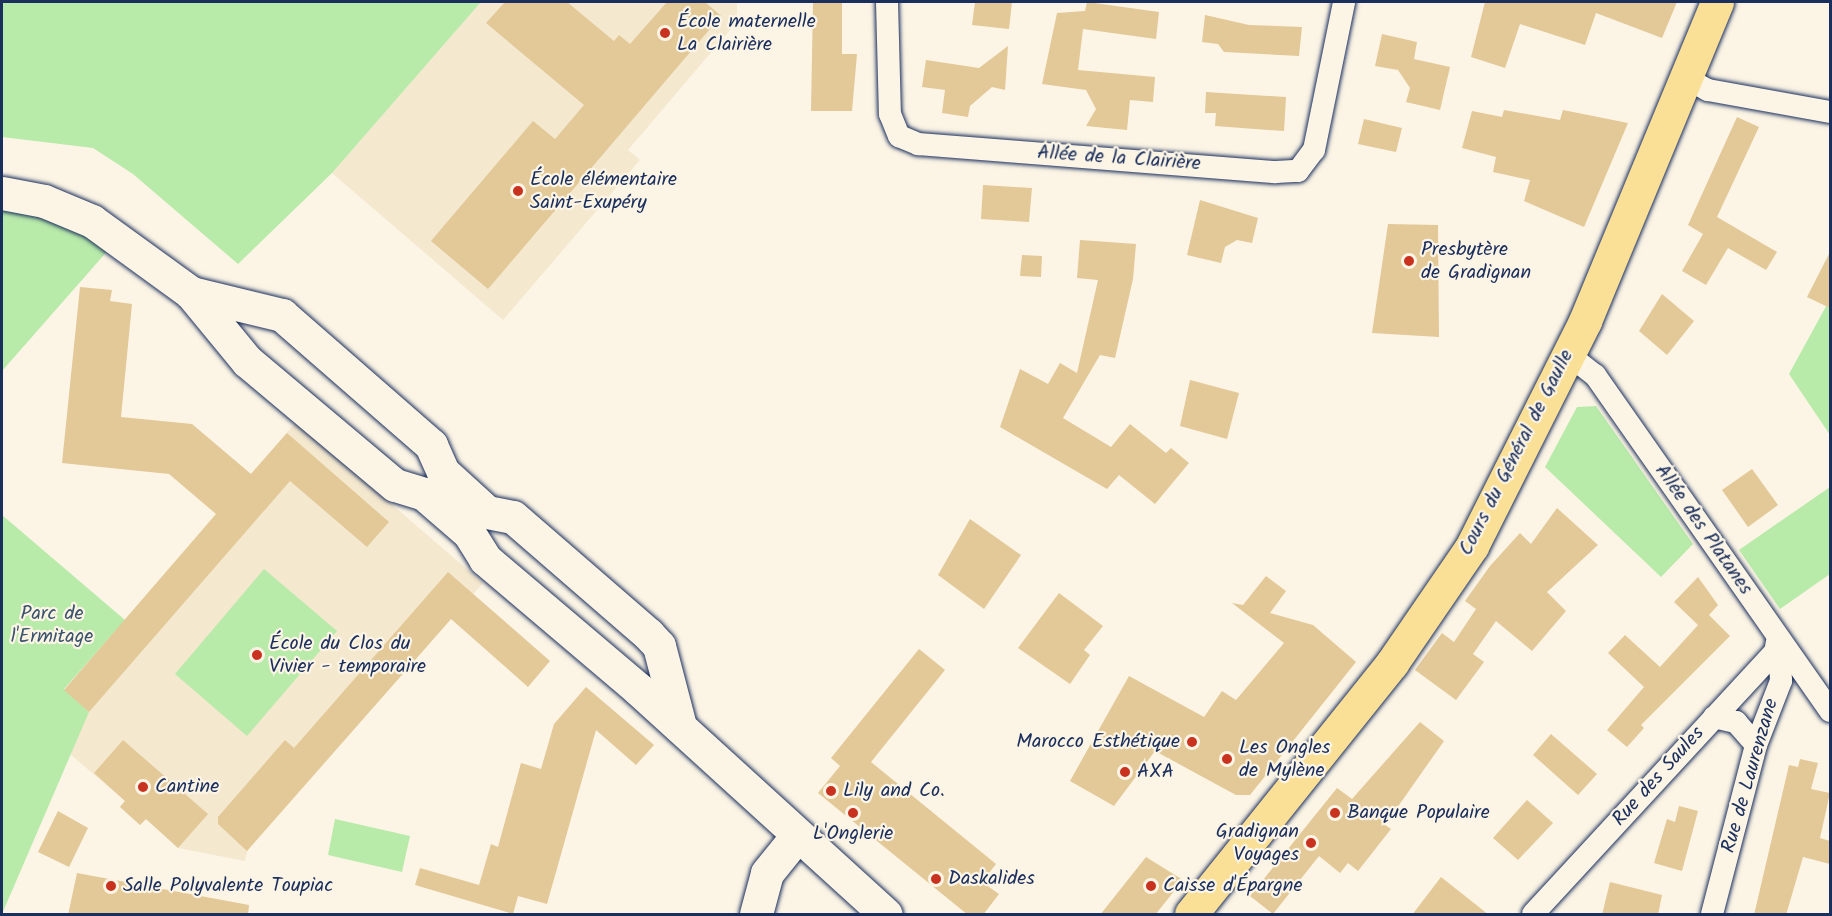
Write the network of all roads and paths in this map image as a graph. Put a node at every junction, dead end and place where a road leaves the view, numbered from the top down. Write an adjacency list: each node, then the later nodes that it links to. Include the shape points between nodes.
1 (887, 2): 2 (street, Allée de la Clairière, via 890,114 899,136 918,144 1276,172 1298,171 1314,150)
2 (1344, 2)
3 (1717, 2): 4 (main road, Cours du Général de Gaulle)
4 (1686, 78): 5 (street, via 1708,90); 10 (main road, Cours du Général de Gaulle)
5 (1830, 112)
6 (2, 194): 7 (street, via 44,201 92,220)
7 (191, 293): 8 (street); 9 (street)
8 (247, 304): 9 (street); 12 (street, via 282,315 430,444 442,472 487,512 513,517 639,627 659,646)
9 (228, 333): 12 (street, via 247,361 395,485 424,495 469,533 488,562)
10 (1569, 355): 11 (street, Allée des Platanes, via 1595,375); 17 (main road, Cours du Général de Gaulle, via 1499,497 1433,606)
11 (1778, 637): 13 (street, Allée des Platanes); 14 (street, Rue des Saules, via 1775,651); 15 (street, Rue de Laurenzane, via 1784,666)
12 (650, 680): 16 (street, via 680,726)
13 (1830, 711)
14 (1714, 717): 15 (street, via 1736,722); 20 (street, Rue des Saules)
15 (1756, 746): 21 (street, Rue de Laurenzane)
16 (797, 836): 18 (street, via 767,873); 19 (street)
17 (1205, 908)
18 (756, 915)
19 (885, 915)
20 (1533, 915)
21 (1713, 915)

